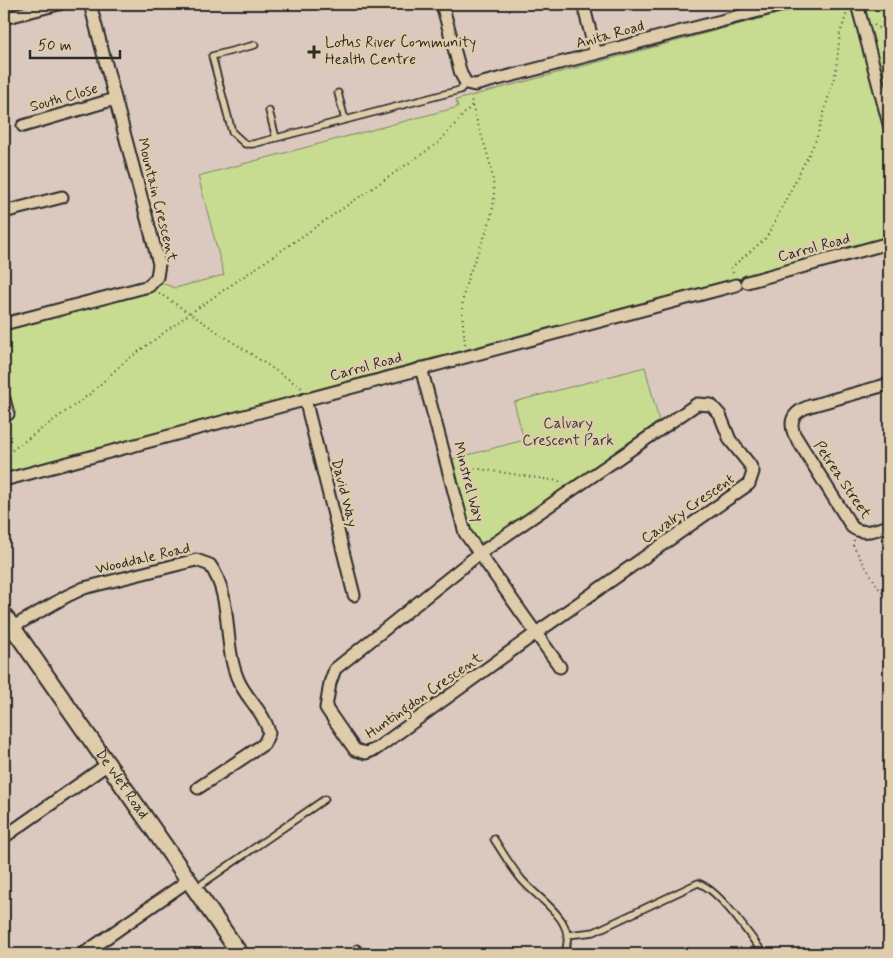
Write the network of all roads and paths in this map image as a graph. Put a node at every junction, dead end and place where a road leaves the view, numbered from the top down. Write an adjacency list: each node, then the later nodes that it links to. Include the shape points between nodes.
1 (59, 4): 7 (street)
2 (90, 4): 12 (street, Mountain Crescent)
3 (442, 4): 10 (street, via 462,74)
4 (583, 4): 9 (street)
5 (786, 4): 9 (street, Anita Road)
6 (853, 6): 16 (street); 22 (path, via 840,33 836,71 816,140 767,237 731,268)
7 (4, 18)
8 (255, 45): 18 (lane, via 212,56 235,137 245,144)
9 (596, 54): 10 (street, Anita Road, via 481,84)
10 (468, 84): 13 (path); 15 (lane, via 460,90)
11 (338, 94): 15 (lane)
12 (115, 99): 17 (street, South Close); 23 (street, Mountain Crescent, via 159,264 156,277)
13 (472, 105): 24 (path, via 438,143); 26 (path, via 494,191 492,212 463,299)
14 (269, 112): 18 (lane)
15 (345, 120): 18 (lane)
16 (889, 124)
17 (23, 126)
18 (276, 138)
19 (62, 197): 20 (street)
20 (4, 212)
21 (889, 243): 22 (street, Carrol Road)
22 (741, 283): 26 (street, Carrol Road)
23 (149, 286): 24 (path); 25 (street)
24 (189, 314): 29 (path, via 302,386); 32 (path, via 123,364 90,394)
25 (4, 324)
26 (466, 356): 27 (street, Carrol Road)
27 (420, 368): 29 (street, Carrol Road); 38 (street, Minstrel Way, via 466,533)
28 (889, 384): 37 (street, Petrea Street, via 810,406 798,410 793,416 794,434)
29 (305, 398): 34 (street, Carrol Road); 39 (street, David Way)
30 (4, 399): 31 (street)
31 (8, 414)
32 (4, 456)
33 (455, 466): 35 (path)
34 (4, 480)
35 (571, 483)
36 (889, 526): 37 (street, Petrea Street, via 866,532)
37 (855, 530): 40 (path, via 853,546)
38 (479, 554): 42 (street, Minstrel Way); 42 (street, Huntingdon Crescent, via 336,669 325,703 355,750 370,752); 42 (street, Cavalry Crescent, via 692,406 711,405 720,415 730,440 753,472 749,484)
39 (354, 595)
40 (889, 605)
41 (7, 625): 44 (street, De Wet Road); 45 (street, Wooddale Road, via 84,588 196,560 210,565 218,581 232,665 269,734 267,741)
42 (536, 633): 43 (street, Minstrel Way)
43 (560, 668)
44 (108, 764): 47 (street); 49 (street, De Wet Road)
45 (198, 788)
46 (325, 799): 49 (lane)
47 (4, 837)
48 (494, 839): 50 (lane, via 517,873 560,917)
49 (192, 885): 52 (street); 53 (street, De Wet Road)
50 (568, 935): 55 (lane); 56 (lane, via 594,932 698,883 720,898)
51 (357, 948): 54 (lane)
52 (83, 954)
53 (240, 954)
54 (362, 954)
55 (564, 954)
56 (764, 954)

